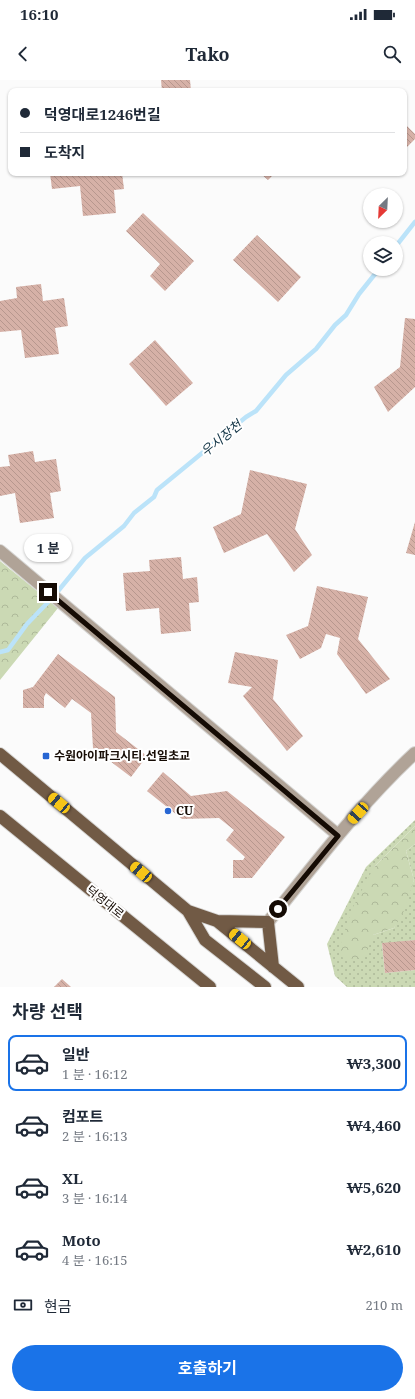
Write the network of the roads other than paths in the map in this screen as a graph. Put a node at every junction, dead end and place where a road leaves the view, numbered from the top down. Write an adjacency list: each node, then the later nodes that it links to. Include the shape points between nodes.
1 (0, 551): 5 (street)
2 (415, 753): 5 (street, via 387,779)
3 (0, 754): 6 (main road)
4 (0, 816): 10 (main road, 덕영대로)
5 (338, 836): 8 (street)
6 (188, 911): 7 (main road); 11 (main road, via 205,940)
7 (217, 921): 8 (main road); 9 (main road)
8 (268, 922): 9 (main road)
9 (273, 967): 12 (main road)
10 (210, 987)
11 (265, 987)
12 (298, 987)

